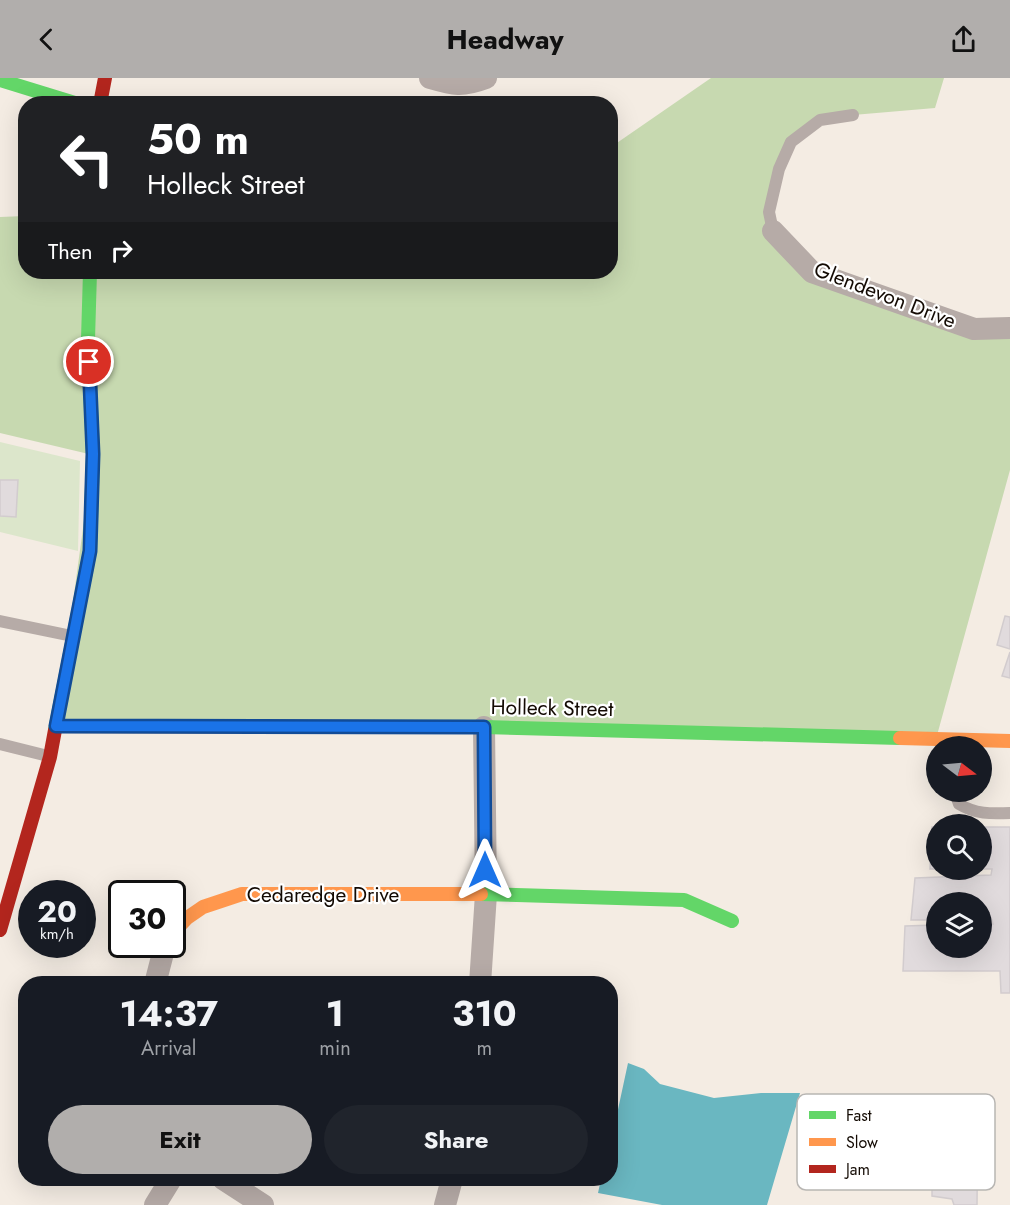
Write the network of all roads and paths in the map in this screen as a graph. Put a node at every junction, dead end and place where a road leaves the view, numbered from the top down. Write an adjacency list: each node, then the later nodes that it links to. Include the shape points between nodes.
1 (105, 78): 6 (street)
2 (430, 78): 3 (street, via 468,85)
3 (486, 78)
4 (0, 80): 5 (street)
5 (52, 96)
6 (102, 96)
7 (853, 115): 8 (lane, via 820,120 791,142 779,169 769,212)
8 (773, 231): 10 (street, Glendevon Drive, via 812,272 974,329)
9 (90, 279): 12 (street, via 93,454 90,551)
10 (1010, 328)
11 (0, 621): 12 (lane)
12 (73, 636): 13 (street)
13 (56, 726): 14 (street, Holleck Street); 19 (street)
14 (484, 727): 16 (street, Holleck Street); 22 (street)
15 (1010, 741): 17 (street, Holleck Street)
16 (926, 742)
17 (992, 742)
18 (0, 744): 19 (lane)
19 (50, 757): 25 (street)
20 (958, 802): 21 (lane, via 967,809 989,814)
21 (1010, 813)
22 (486, 894): 23 (street, Cedaredge Drive, via 242,894 214,901); 24 (street, Cedaredge Drive, via 684,900); 28 (street)
23 (186, 918)
24 (732, 921)
25 (0, 930)
26 (162, 958): 27 (street)
27 (157, 976)
28 (481, 976)
29 (167, 1186): 32 (street)
30 (234, 1186): 33 (street)
31 (450, 1186): 34 (street)
32 (155, 1205)
33 (263, 1205)
34 (445, 1205)

